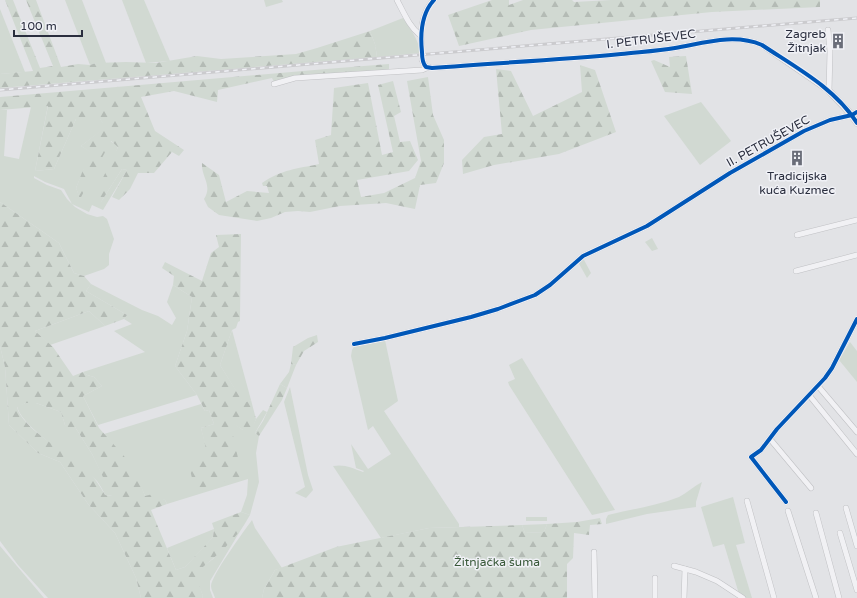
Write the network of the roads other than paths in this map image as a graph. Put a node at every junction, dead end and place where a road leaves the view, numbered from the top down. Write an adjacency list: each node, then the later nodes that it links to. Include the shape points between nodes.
1 (397, 0): 4 (street, via 408,21)
2 (434, 0): 4 (street, via 423,20)
3 (828, 30): 9 (street)
4 (420, 35): 5 (street)
5 (422, 49)
6 (422, 60): 7 (street, via 424,65)
7 (429, 67): 8 (street, I. PETRUŠEVEC, via 422,70 295,78); 9 (street, I. PETRUŠEVEC, via 620,54 739,39 762,44)
8 (274, 84)
9 (829, 91): 10 (street, I. PETRUŠEVEC)
10 (855, 114): 11 (street, I. PETRUŠEVEC); 17 (street, II. PETRUŠEVEC, via 830,120 804,131 730,173 647,226 583,256 535,295 471,317)
11 (857, 123)
12 (857, 220): 13 (street)
13 (797, 235)
14 (857, 254): 15 (street)
15 (796, 271)
16 (857, 319): 18 (street, via 832,368)
17 (354, 344)
18 (818, 386): 19 (street); 20 (street)
19 (809, 395): 21 (street); 22 (street)
20 (857, 432)
21 (770, 439): 23 (street); 25 (street, via 751,457)
22 (857, 454)
23 (811, 488)
24 (747, 501): 40 (street)
25 (786, 502)
26 (846, 508): 30 (street)
27 (788, 511): 41 (street)
28 (816, 513): 42 (street)
29 (840, 533): 35 (street)
30 (857, 546)
31 (594, 552): 36 (street)
32 (674, 566): 33 (street)
33 (685, 569): 38 (street); 39 (street, via 717,581)
34 (655, 578): 37 (street)
35 (857, 590)
36 (594, 598)
37 (655, 598)
38 (684, 598)
39 (743, 598)
40 (774, 598)
41 (816, 598)
42 (839, 598)

